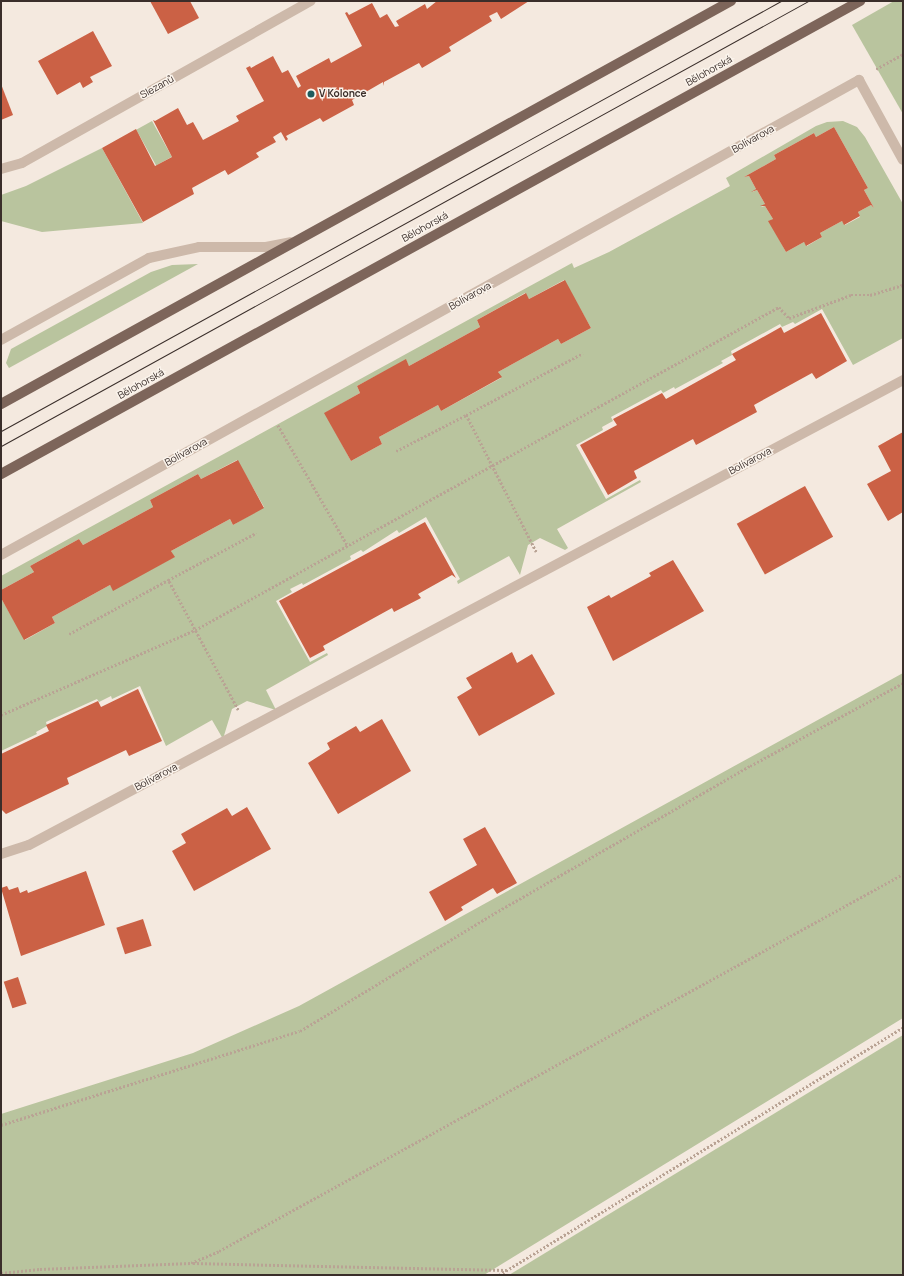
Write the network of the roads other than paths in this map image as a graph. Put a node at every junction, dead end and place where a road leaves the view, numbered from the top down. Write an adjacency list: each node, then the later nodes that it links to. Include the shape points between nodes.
1 (311, 1): 5 (street, Slezanů, via 22,163)
2 (731, 1): 6 (main road)
3 (860, 1): 10 (main road, Bělohorská)
4 (903, 160): 11 (street, Bolívarova, via 859,80)
5 (1, 169)
6 (297, 241): 7 (street, via 266,247 198,247 149,258); 9 (main road)
7 (1, 340)
8 (903, 380): 12 (street, Bolívarova, via 29,845)
9 (1, 404)
10 (1, 474)
11 (1, 555)
12 (1, 854)

